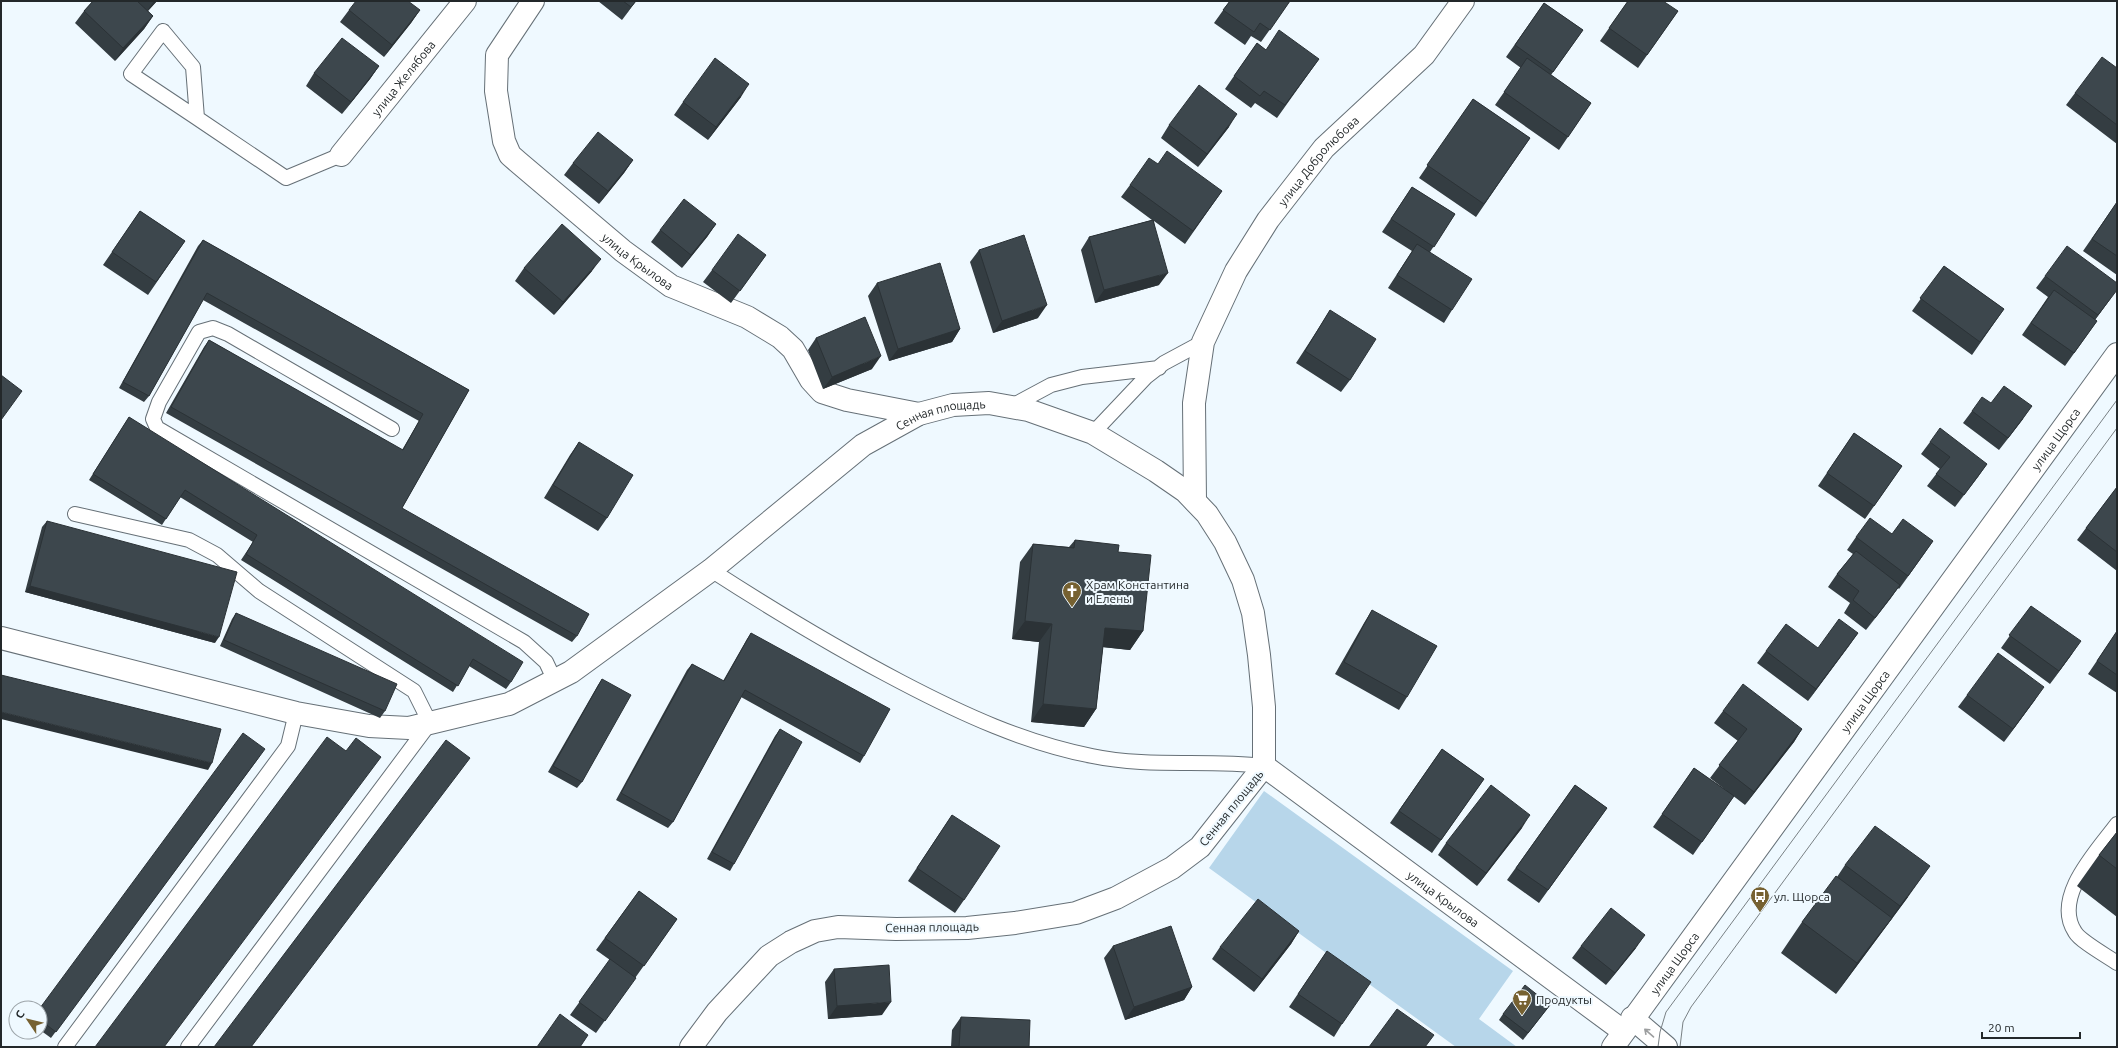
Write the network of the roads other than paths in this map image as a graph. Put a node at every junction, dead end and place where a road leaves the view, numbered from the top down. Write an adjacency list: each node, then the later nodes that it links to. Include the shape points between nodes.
1 (465, 1): 5 (street, улица Желябова)
2 (533, 1): 10 (street, улица Крылова, via 502,45 496,60 496,91 504,141 510,155 623,251 671,286 748,317 780,336 793,349 811,380 822,392 847,400)
3 (1463, 1): 6 (street, улица Добролюбова, via 1424,55 1324,148 1268,220 1236,271)
4 (197, 118): 4 (lane, via 193,67 164,31 131,74); 5 (lane, via 286,178)
5 (341, 155)
6 (1203, 342): 8 (lane); 13 (street, via 1194,403)
7 (2117, 354): 23 (street, улица Щорса)
8 (1159, 368): 9 (lane, via 1082,377 1051,385); 12 (lane, via 1131,391)
9 (1010, 407): 10 (street, Сенная площадь, via 988,404 953,405); 12 (street, Сенная площадь, via 1028,410)
10 (919, 414): 15 (street, Сенная площадь, via 863,445)
11 (392, 429): 17 (lane, via 228,334 213,328 198,332 159,402 153,419 157,428 524,642 546,662)
12 (1093, 433): 13 (street, Сенная площадь, via 1156,471)
13 (1195, 501): 20 (street, Сенная площадь, via 1207,514 1225,542 1243,580 1253,613 1264,707)
14 (75, 514): 19 (lane, via 189,540 217,555 259,591 414,691)
15 (711, 570): 17 (street, Сенная площадь, via 572,672); 20 (lane, via 862,662 957,711 1021,737 1093,756 1176,764 1230,762)
16 (3, 639): 18 (street, Сенная площадь)
17 (555, 681): 19 (street, Сенная площадь, via 509,704)
18 (296, 713): 19 (street, Сенная площадь, via 369,726 409,728); 24 (lane, via 288,746)
19 (430, 723): 25 (lane)
20 (1264, 766): 23 (street, улица Крылова); 26 (street, Сенная площадь, via 1200,847 1172,868 1116,898 1076,912 1015,923 967,928 838,927 815,931 769,956 717,1012)
21 (2117, 824): 22 (lane, via 2075,882 2070,922 2076,934)
22 (2117, 963)
23 (1623, 1032): 27 (street, улица Крылова, one-way to 23)
24 (65, 1047)
25 (188, 1047)
26 (691, 1047)
27 (1666, 1047)

